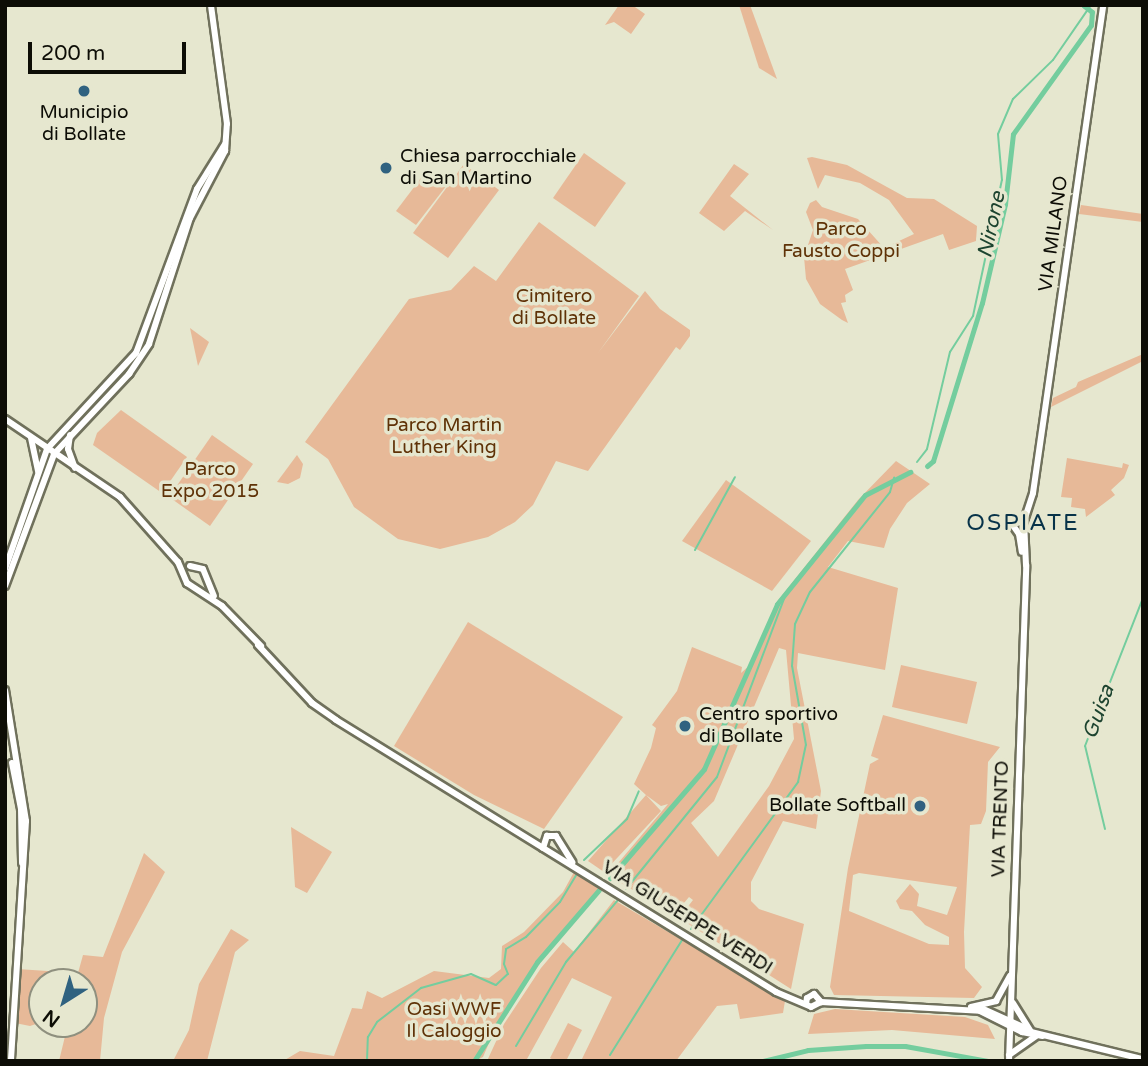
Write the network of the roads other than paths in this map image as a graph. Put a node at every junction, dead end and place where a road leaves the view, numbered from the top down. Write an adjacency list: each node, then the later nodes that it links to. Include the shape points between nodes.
1 (1102, 5): 10 (street, VIA MILANO, via 1036,467)
2 (213, 8): 3 (street, via 226,142)
3 (202, 184): 5 (street, via 149,344 129,374); 7 (street, via 136,353)
4 (5, 419): 6 (street)
5 (71, 433): 7 (street); 8 (street, via 68,449)
6 (30, 436): 7 (street); 9 (street)
7 (51, 452): 8 (street); 9 (street); 17 (street)
8 (76, 470): 12 (street, via 120,497)
9 (39, 476): 14 (street)
10 (1022, 520): 11 (street); 11 (street, via 1012,527)
11 (1021, 533): 29 (street, VIA TRENTO, via 1025,579)
12 (163, 545): 13 (street); 15 (street)
13 (190, 566): 15 (street); 16 (street, via 202,568)
14 (5, 569)
15 (184, 572): 18 (street, via 187,583)
16 (205, 577): 18 (street); 19 (street)
17 (5, 586)
18 (197, 586): 19 (street)
19 (222, 606): 22 (street, via 312,703)
20 (5, 690): 27 (street, via 26,813)
21 (5, 727): 27 (street, via 21,809)
22 (517, 832): 23 (street); 25 (street)
23 (545, 838): 24 (street, via 556,836); 25 (street)
24 (561, 845): 26 (street); 28 (street, VIA GIUSEPPE VERDI)
25 (543, 848): 26 (street)
26 (554, 854): 28 (street, VIA GIUSEPPE VERDI)
27 (22, 864): 40 (street)
28 (574, 865): 31 (street, VIA GIUSEPPE VERDI, via 784,996)
29 (1012, 971): 30 (street, VIA TRENTO); 33 (street, via 1000,998)
30 (1011, 998): 35 (street, VIA TRENTO); 36 (street)
31 (806, 1002): 32 (street); 32 (street, VIA GIUSEPPE VERDI, via 817,995)
32 (821, 1002): 34 (street)
33 (976, 1007): 34 (street); 35 (street)
34 (958, 1009): 35 (street, via 980,1011); 37 (street, via 1000,1023)
35 (1010, 1023): 36 (street); 37 (street, VIA TRENTO)
36 (1037, 1034): 38 (street); 39 (street)
37 (1010, 1042): 38 (street, VIA TRENTO)
38 (1009, 1058)
39 (1143, 1059)
40 (11, 1061)

